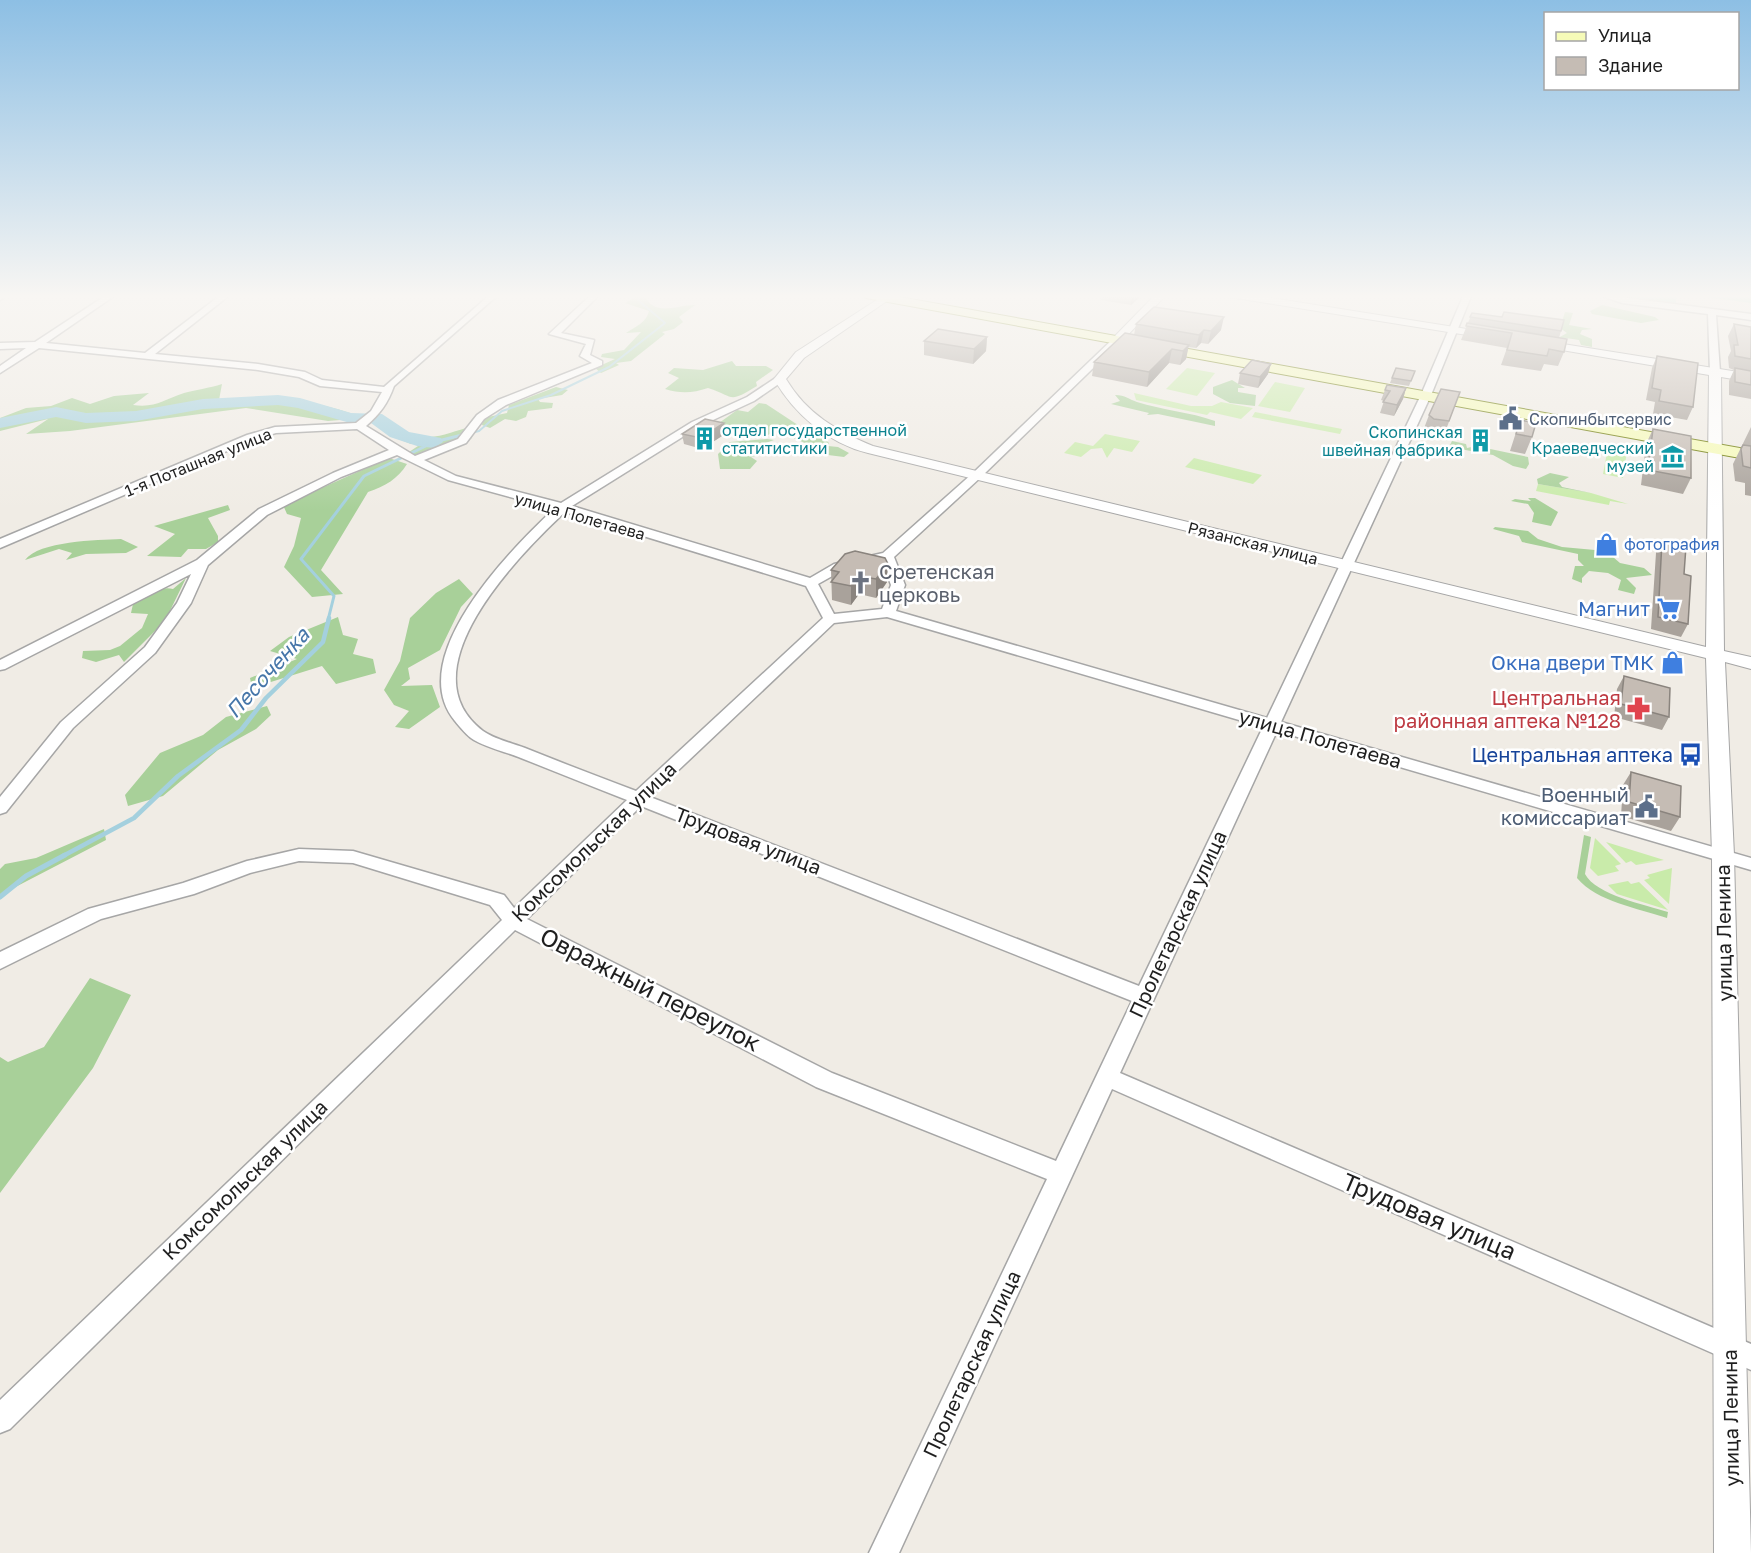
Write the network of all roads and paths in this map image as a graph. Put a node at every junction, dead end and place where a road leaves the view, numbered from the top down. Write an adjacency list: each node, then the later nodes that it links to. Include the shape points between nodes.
1 (253, 366): 13 (street, via 302,374 320,383)
2 (411, 366): 13 (street)
3 (593, 366): 19 (street, via 489,409 477,418 467,437)
4 (790, 366): 12 (street)
5 (1090, 366): 20 (street)
6 (1269, 366): 14 (main road)
7 (1439, 366): 14 (street, Пролетарская улица)
8 (1681, 366): 10 (street)
9 (1715, 366): 10 (street, улица Ленина)
10 (1715, 372): 11 (street); 16 (street, улица Ленина)
11 (1751, 378)
12 (780, 379): 20 (street, Рязанская улица, via 805,415 832,434 868,449); 21 (street, Трудовая улица, via 764,394 697,423)
13 (387, 390): 15 (street, via 375,413)
14 (1426, 395): 16 (main road); 25 (street, Пролетарская улица)
15 (359, 426): 17 (street, улица Полетаева); 22 (street, 1-я Поташная улица, via 275,430 251,437)
16 (1717, 448): 18 (main road); 29 (street, улица Ленина)
17 (397, 451): 19 (street, улица Полетаева); 24 (street, via 337,475 263,512)
18 (1751, 454)
19 (415, 460): 21 (street, улица Полетаева, via 452,478)
20 (978, 475): 23 (street); 25 (street, Рязанская улица)
21 (562, 507): 26 (street, улица Полетаева); 33 (street, Трудовая улица, via 493,578 475,605 450,657 446,691 458,719 479,736)
22 (0, 544)
23 (887, 556): 26 (street, via 839,567); 27 (street, via 898,585)
24 (202, 563): 31 (street); 34 (street, via 184,603 150,650 67,725)
25 (1346, 566): 29 (street, Рязанская улица); 32 (street, Пролетарская улица)
26 (811, 583): 28 (street)
27 (888, 613): 28 (street); 32 (street, улица Полетаева)
28 (831, 618): 33 (street, Комсомольская улица)
29 (1715, 654): 30 (street, Рязанская улица); 35 (street, улица Ленина)
30 (1751, 663)
31 (0, 666)
32 (1271, 725): 35 (street, улица Полетаева); 39 (street, Пролетарская улица)
33 (639, 798): 37 (street, Комсомольская улица); 39 (street, Трудовая улица)
34 (0, 808)
35 (1722, 855): 36 (street, улица Полетаева); 42 (street, улица Ленина)
36 (1751, 864)
37 (513, 920): 38 (street, Овражный переулок, via 498,900 353,856 299,855 95,914); 41 (street, Овражный переулок, via 824,1080); 43 (street, Комсомольская улица)
38 (0, 961)
39 (1144, 997): 40 (street, Пролетарская улица)
40 (1107, 1077): 41 (street, Пролетарская улица); 42 (street, Трудовая улица)
41 (1061, 1174): 44 (street, Пролетарская улица)
42 (1740, 1352): 45 (street, улица Ленина)
43 (0, 1419)
44 (884, 1553)
45 (1732, 1553)

